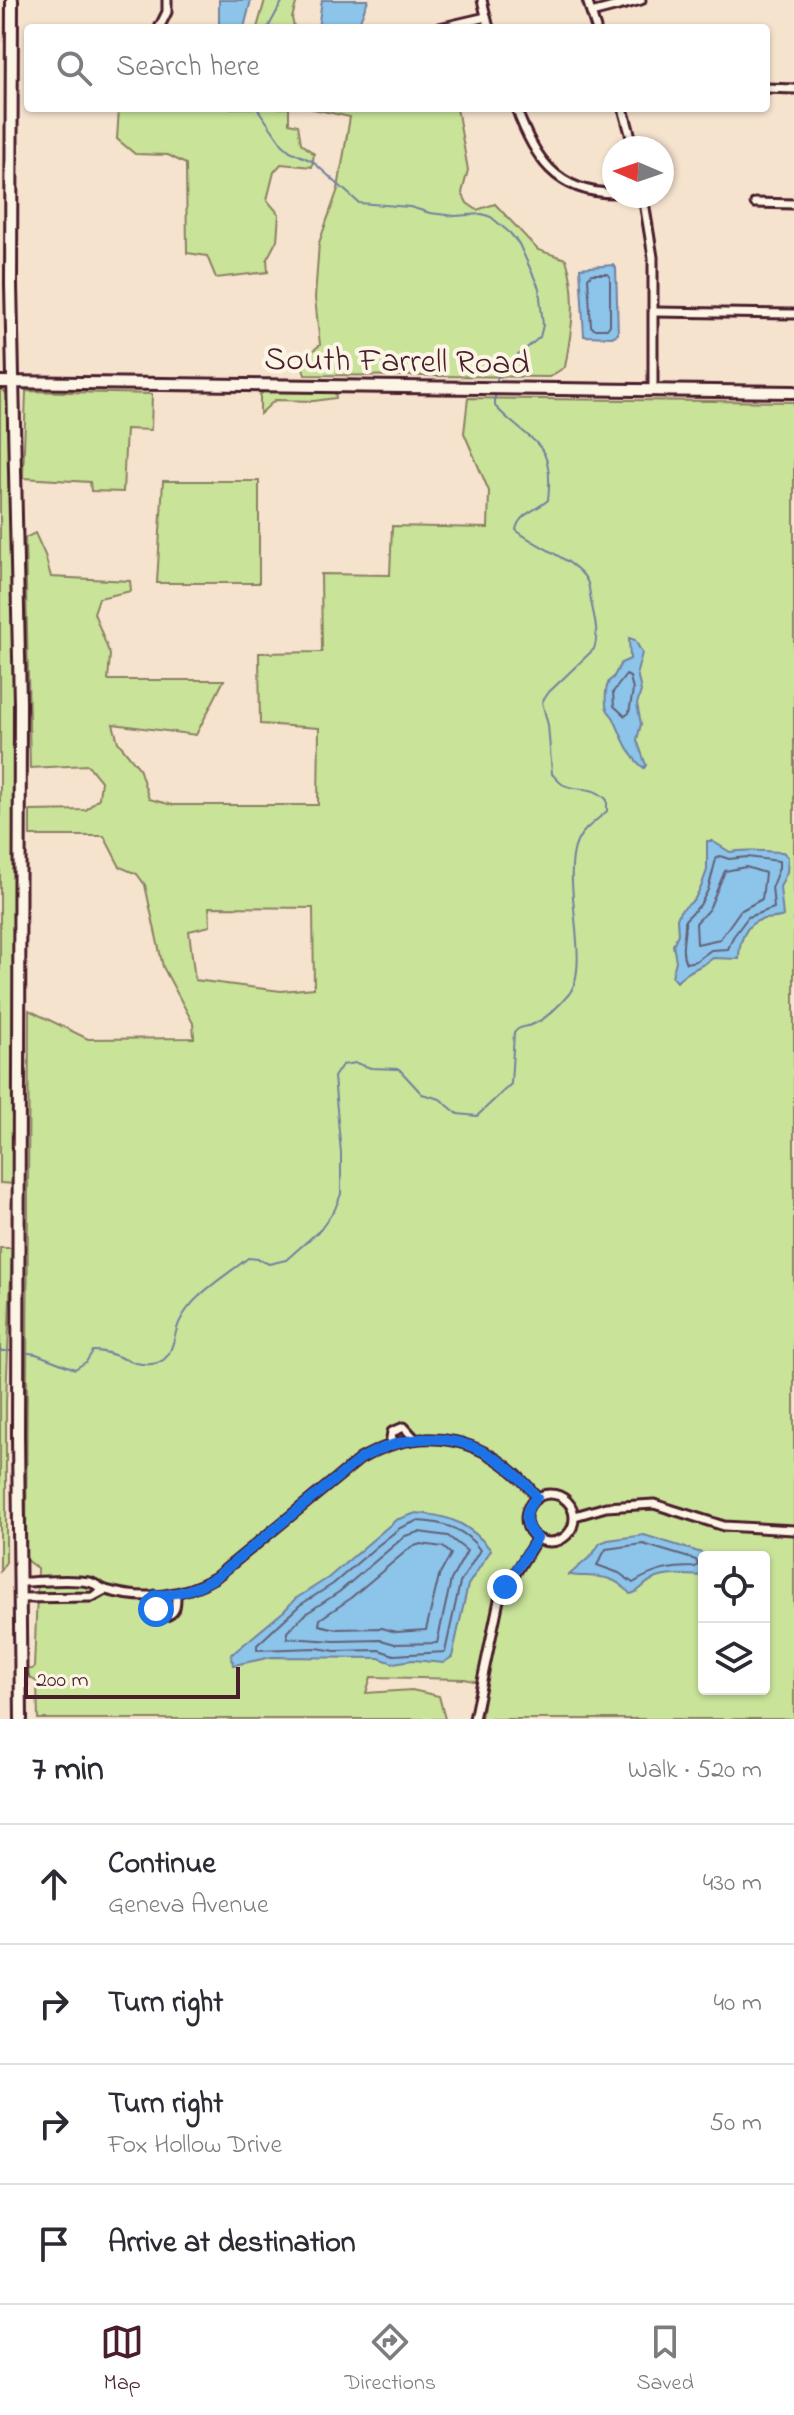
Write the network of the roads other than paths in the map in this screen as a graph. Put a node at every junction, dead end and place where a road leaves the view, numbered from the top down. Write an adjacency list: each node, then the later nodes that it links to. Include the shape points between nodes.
1 (12, 0): 14 (street)
2 (167, 0): 8 (street)
3 (482, 0): 7 (street)
4 (587, 0): 6 (street)
5 (641, 0): 6 (street)
6 (591, 13): 11 (street)
7 (486, 17): 9 (street); 10 (street)
8 (161, 24)
9 (456, 24)
10 (488, 24)
11 (595, 24)
12 (770, 88): 13 (street)
13 (794, 89)
14 (5, 96): 25 (street)
15 (518, 112): 18 (street, via 538,158 548,168 581,189)
16 (624, 112): 17 (street)
17 (631, 136)
18 (602, 192)
19 (755, 203): 20 (street)
20 (794, 204)
21 (645, 208): 22 (street)
22 (655, 312): 23 (street); 26 (street)
23 (794, 314)
24 (0, 382): 25 (street, South Farrell Road)
25 (13, 382): 26 (street, South Farrell Road); 34 (street, via 20,703)
26 (653, 390): 27 (street, South Farrell Road)
27 (794, 392)
28 (415, 1439): 29 (street); 29 (street, via 404,1427 397,1428); 30 (street, via 465,1443 486,1451)
29 (390, 1444): 36 (street, via 360,1459 216,1577)
30 (537, 1497): 31 (street, via 561,1496); 33 (street, via 526,1519)
31 (575, 1516): 32 (street, via 606,1507 654,1504 724,1526); 33 (street, via 571,1531 559,1541)
32 (794, 1530)
33 (537, 1538): 40 (street, via 499,1600)
34 (20, 1582): 35 (street, via 90,1582); 38 (street)
35 (105, 1590): 37 (street); 38 (street, via 92,1597)
36 (176, 1594): 37 (street); 37 (street, via 176,1609 164,1617 156,1609)
37 (155, 1595)
38 (20, 1598): 39 (street)
39 (21, 1719)
40 (474, 1719)

